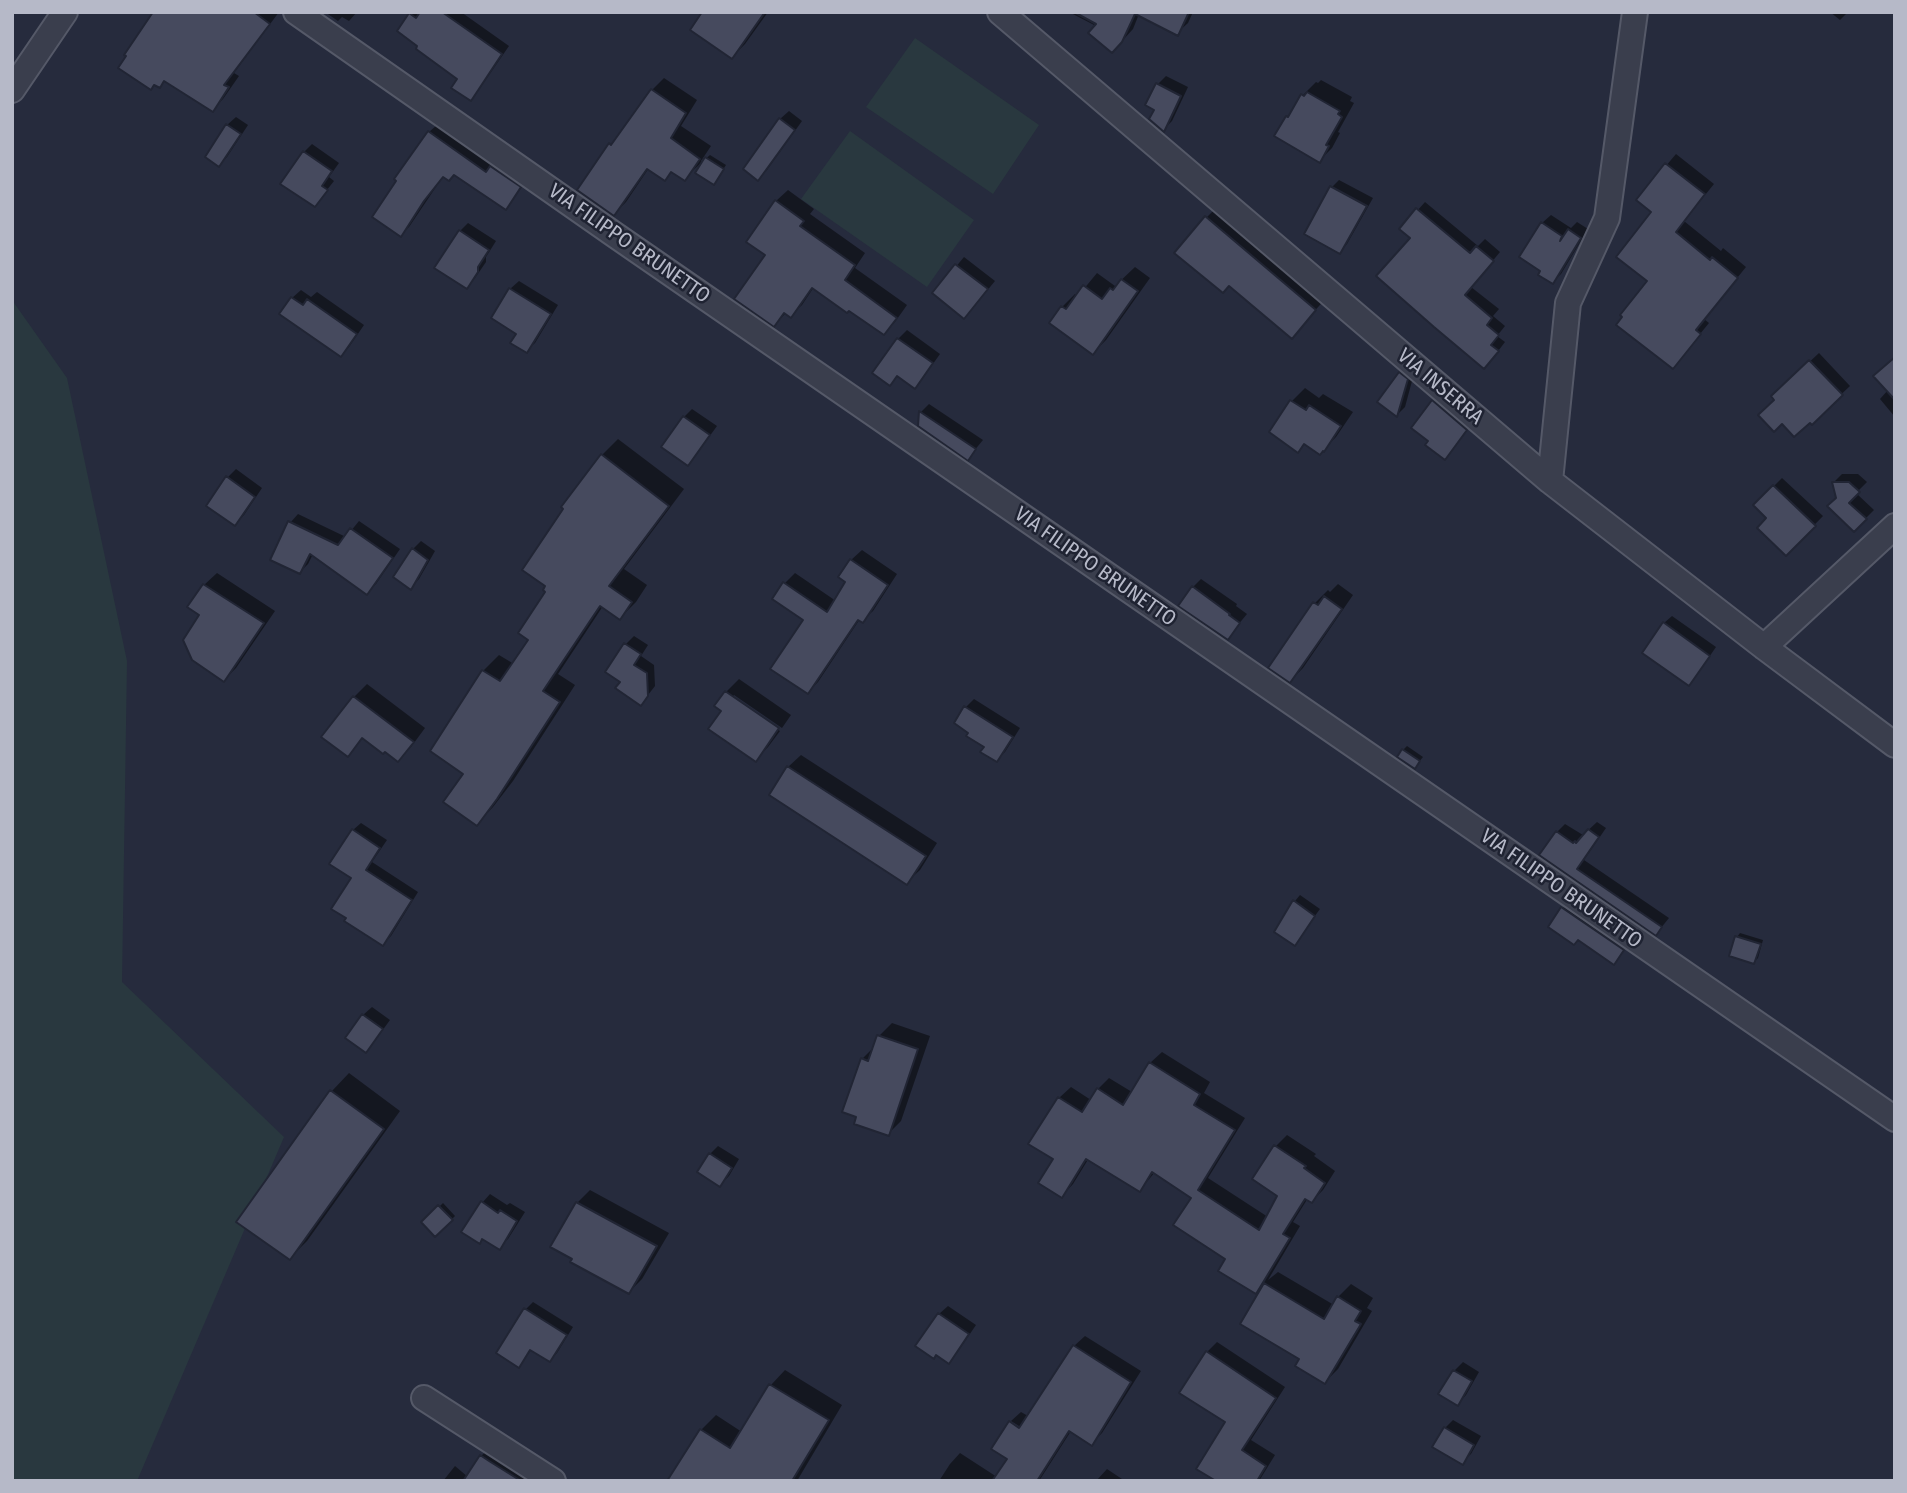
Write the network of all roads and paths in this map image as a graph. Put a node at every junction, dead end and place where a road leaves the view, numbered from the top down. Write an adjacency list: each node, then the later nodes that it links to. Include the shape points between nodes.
1 (65, 12): 5 (street)
2 (296, 12): 10 (street, VIA FILIPPO BRUNETTO)
3 (1000, 12): 6 (street, VIA INSERRA)
4 (1635, 12): 6 (street, via 1607,218 1568,303)
5 (12, 90)
6 (1550, 481): 8 (street, VIA INSERRA)
7 (1895, 526): 8 (street)
8 (1764, 647): 9 (street, VIA INSERRA)
9 (1895, 745)
10 (1895, 1119)
11 (424, 1398): 12 (street)
12 (553, 1481)

